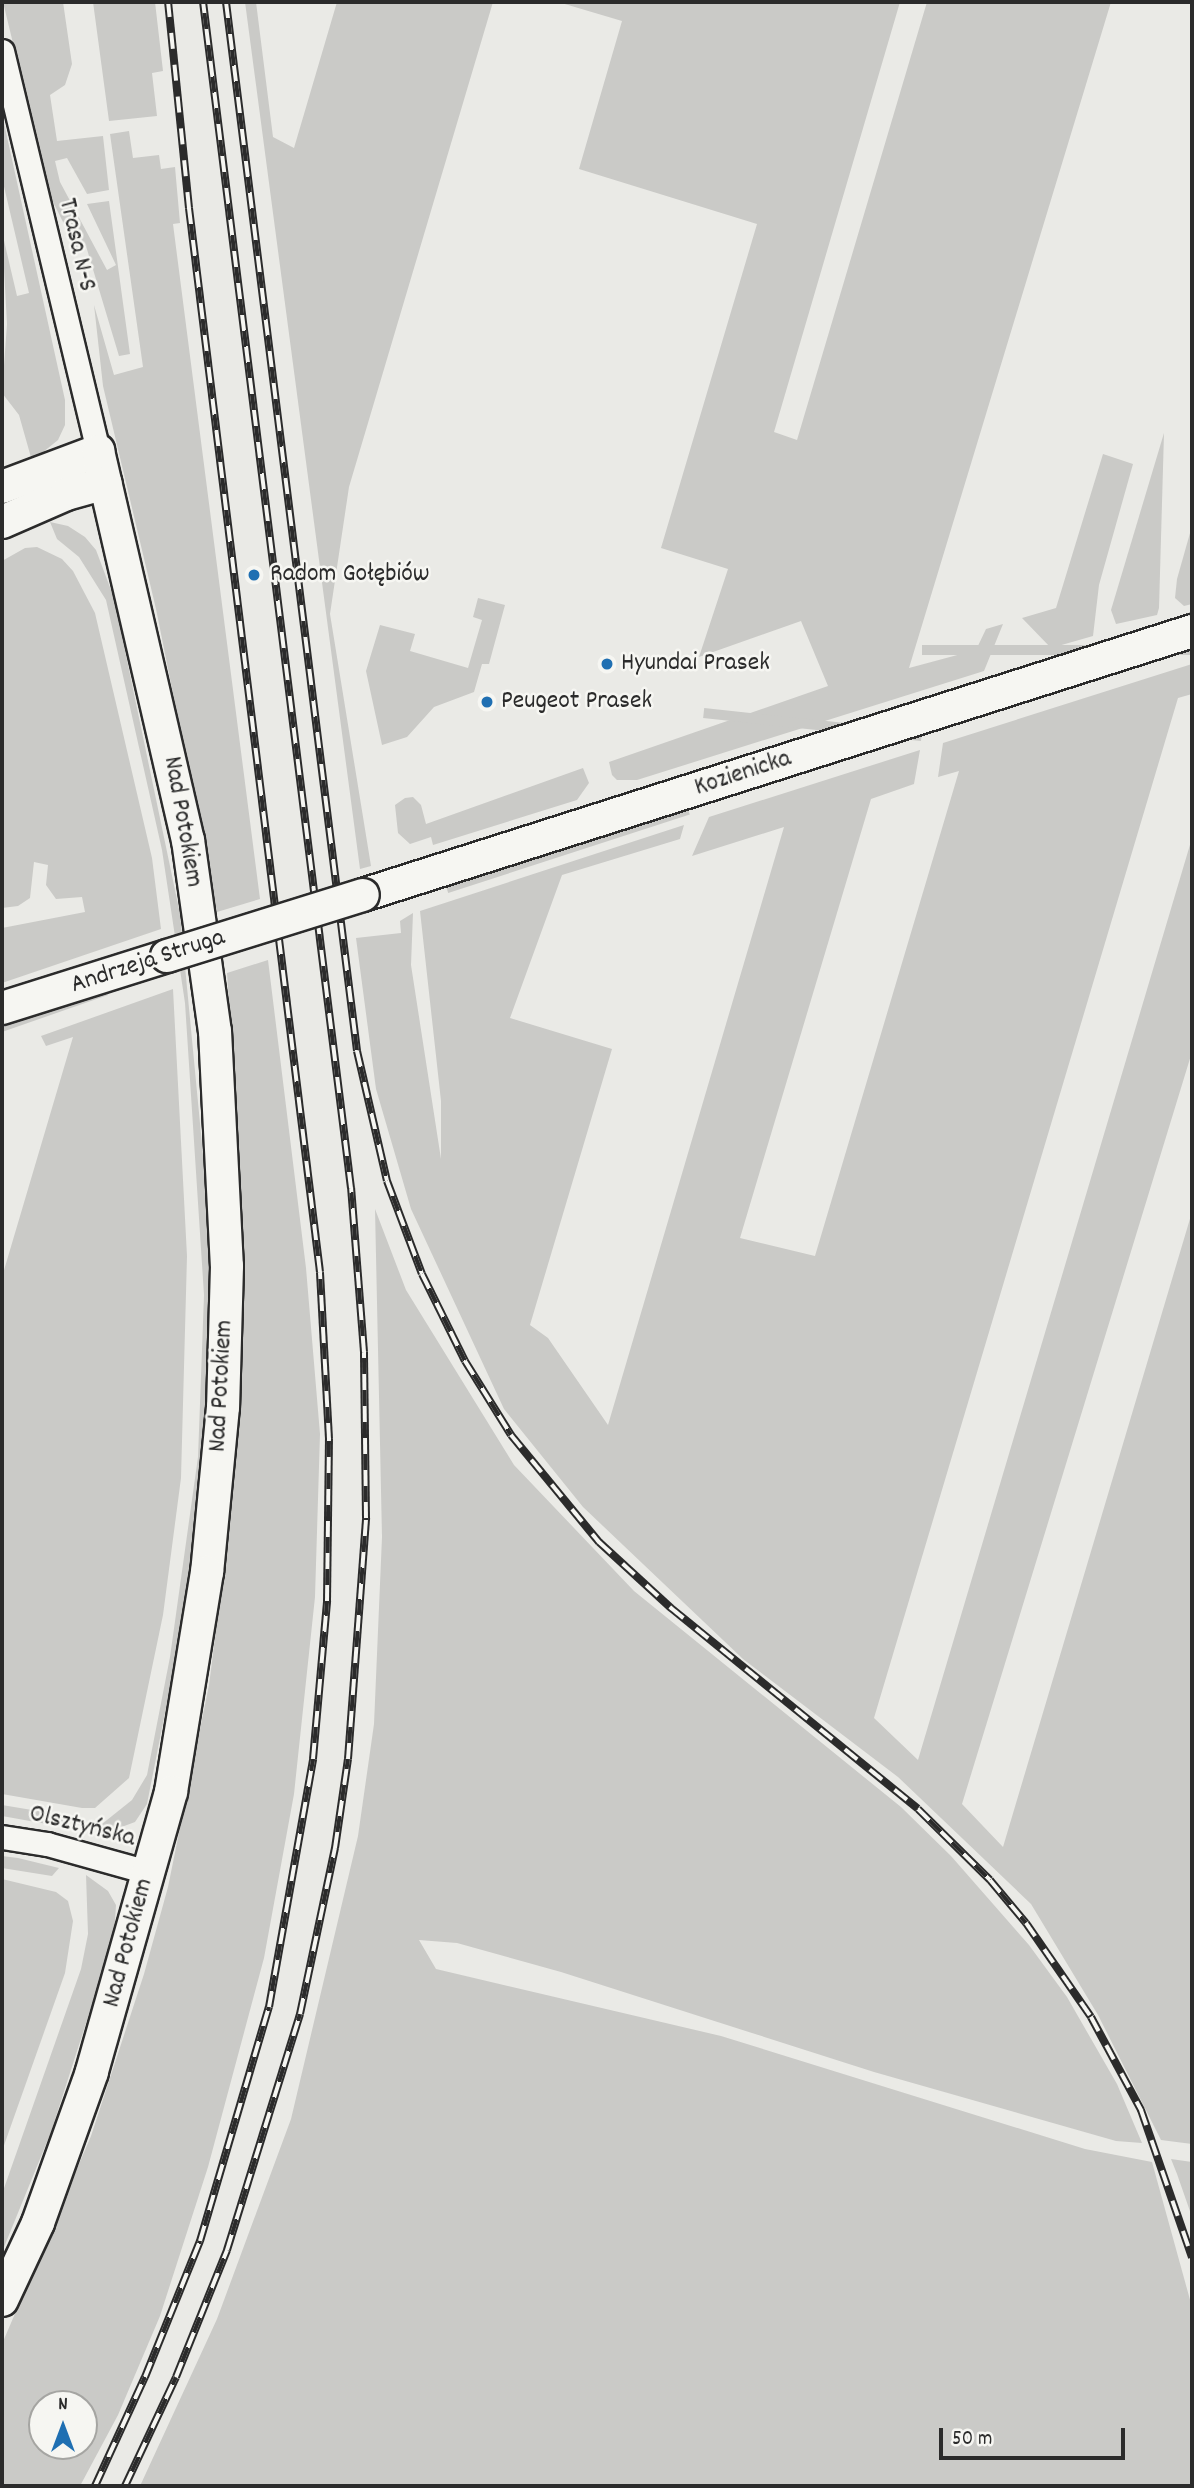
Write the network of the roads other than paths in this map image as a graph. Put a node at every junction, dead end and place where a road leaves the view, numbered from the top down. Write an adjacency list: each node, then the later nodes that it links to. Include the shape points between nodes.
1 (2, 51): 2 (street, Trasa N-S)
2 (98, 452): 3 (main road, Nad Potokiem); 4 (main road)
3 (106, 483): 5 (main road, via 66,494); 10 (main road, Nad Potokiem, via 188,839 215,1031 227,1253 223,1407 207,1572 173,1779)
4 (2, 487)
5 (2, 522)
6 (1192, 631): 7 (main road, Kozienicka, bridge)
7 (294, 916): 8 (main road, Andrzeja Struga, bridge)
8 (2, 1008)
9 (2, 1837): 10 (street, Olsztyńska, via 47,1844)
10 (148, 1872): 11 (main road, Nad Potokiem, via 92,2072 37,2223)
11 (2, 2300)

